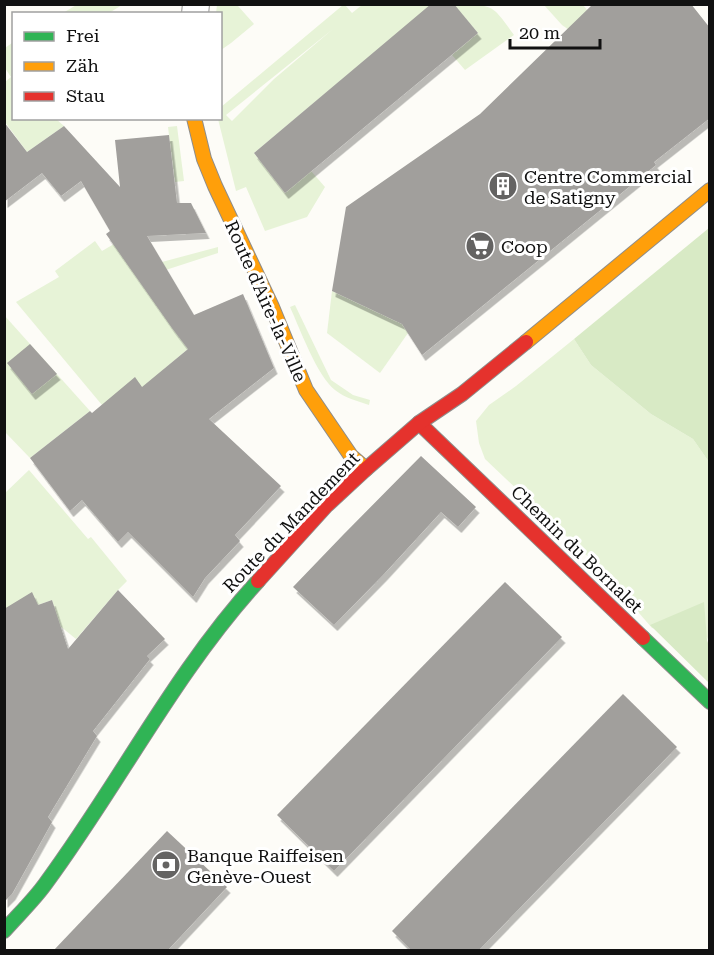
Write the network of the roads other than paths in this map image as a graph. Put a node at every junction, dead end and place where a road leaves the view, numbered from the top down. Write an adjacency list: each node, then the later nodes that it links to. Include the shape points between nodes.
1 (194, 120): 4 (street, Route d'Aire-la-Ville, via 215,186 306,390 351,456)
2 (710, 190): 3 (street, Route du Mandement, via 462,394)
3 (419, 423): 4 (street, Route du Mandement); 5 (street, Chemin du Bornalet)
4 (366, 469): 6 (street, Route du Mandement, via 326,506 213,633 45,885)
5 (710, 702)
6 (4, 931)

